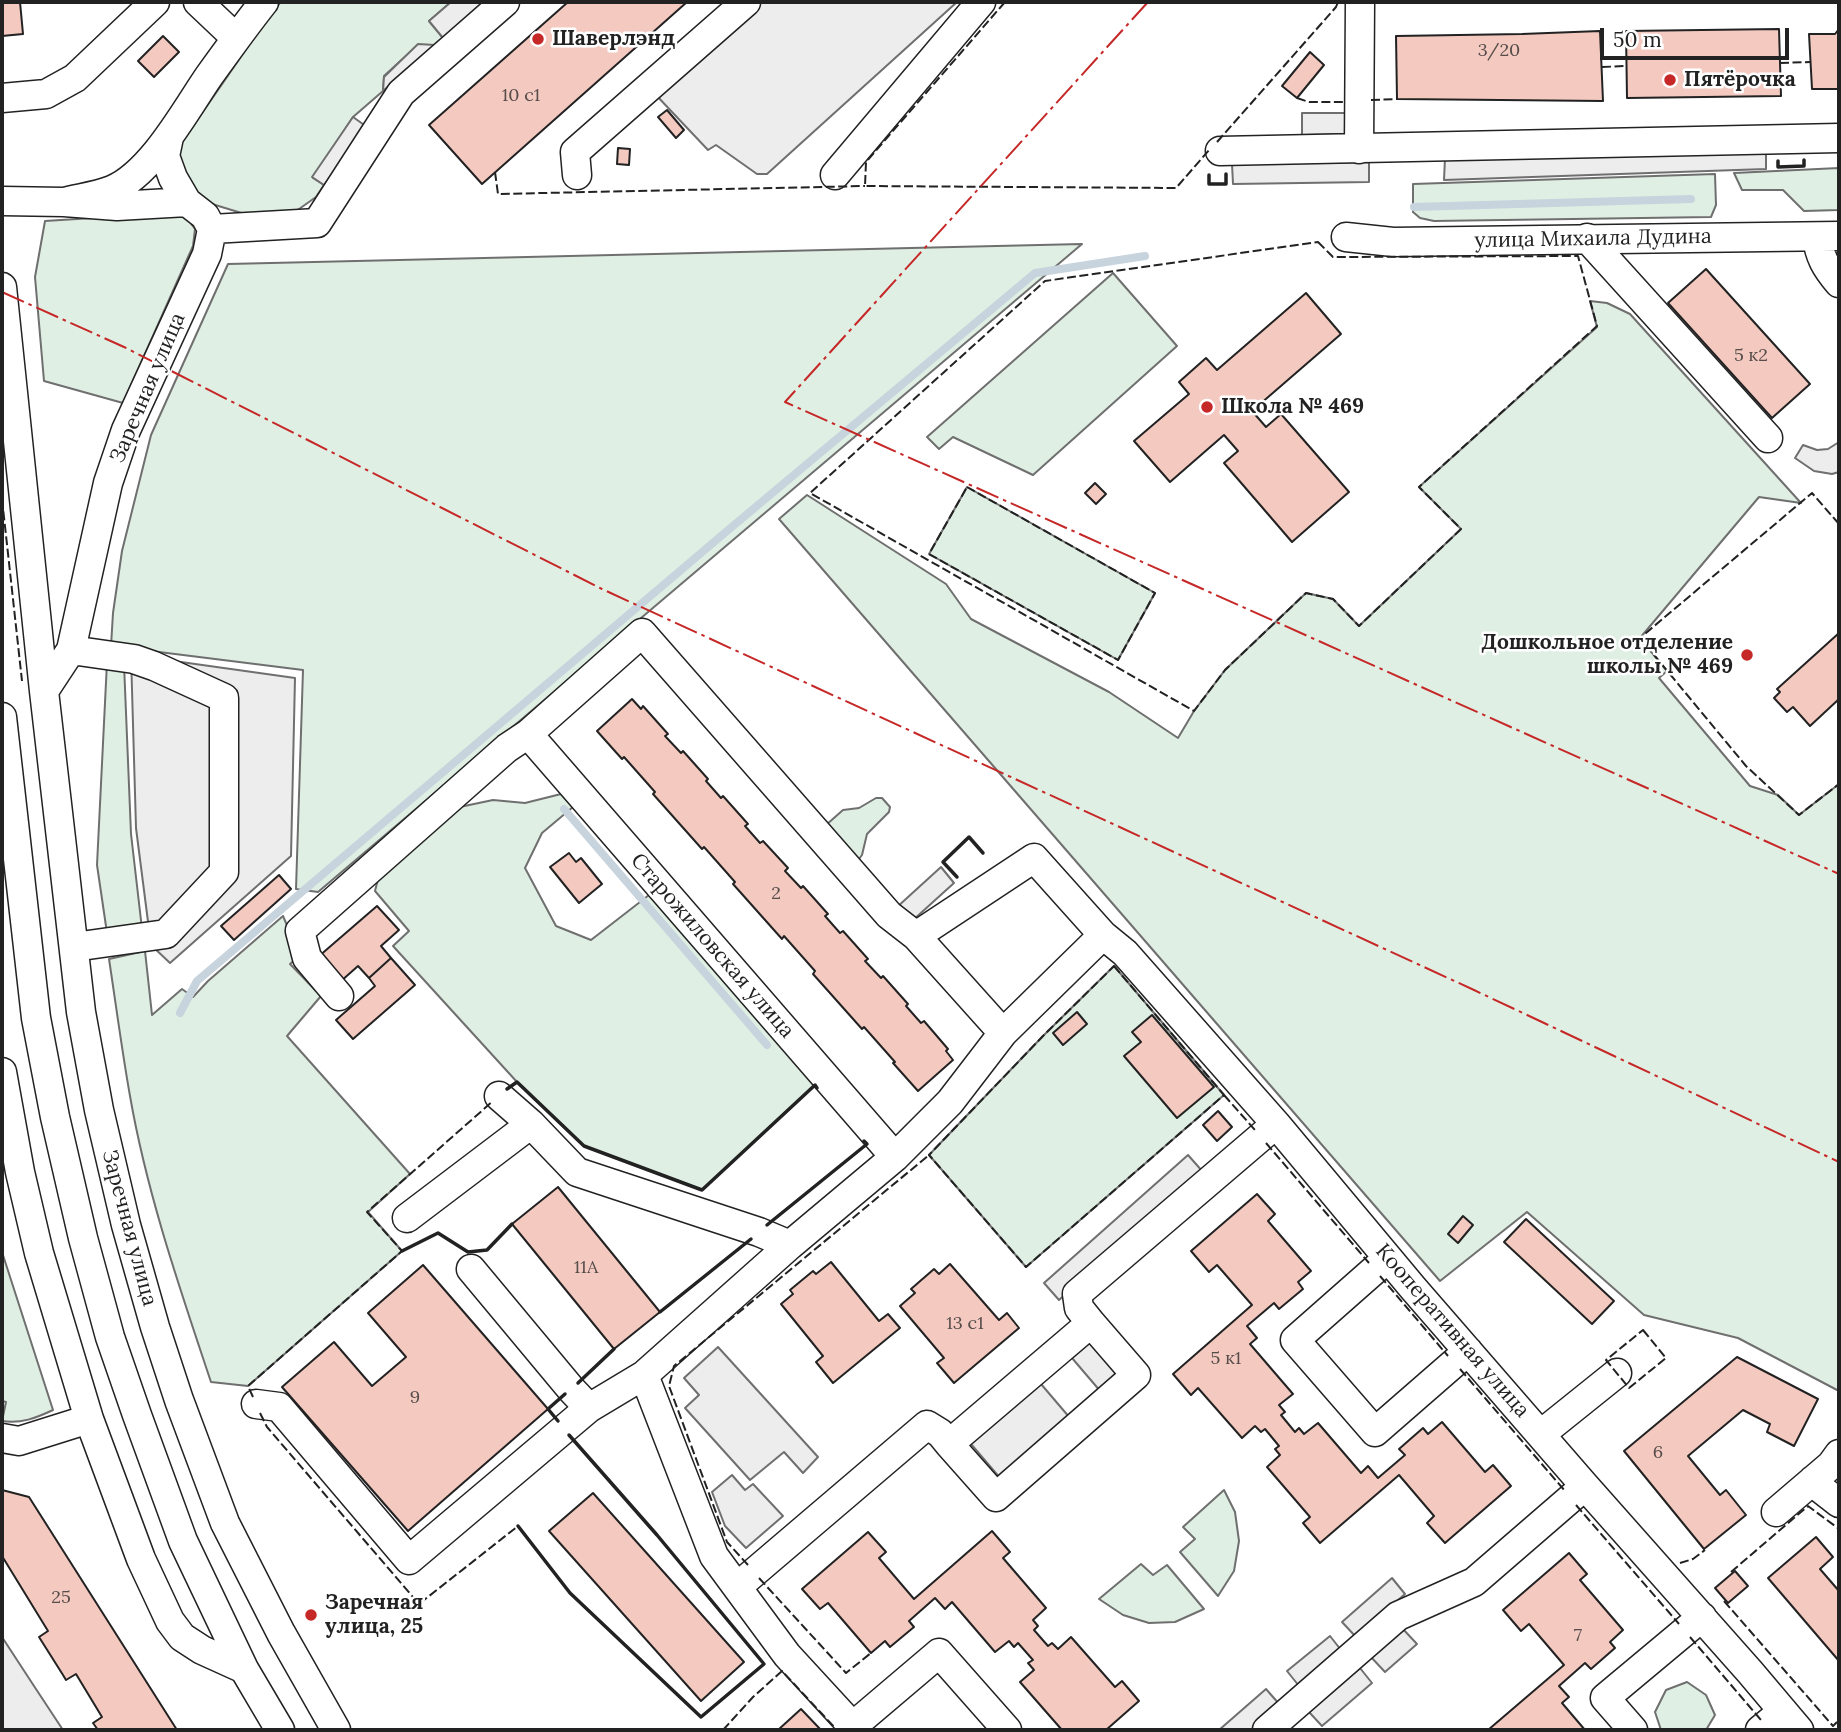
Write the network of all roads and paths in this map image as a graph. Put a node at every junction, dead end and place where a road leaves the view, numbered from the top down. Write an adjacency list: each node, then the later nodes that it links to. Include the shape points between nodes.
1 (155, 2): 9 (street, via 75,78 46,94)
2 (198, 2): 8 (street)
3 (264, 2): 8 (street)
4 (505, 2): 19 (street, via 401,93 317,223)
5 (746, 2): 14 (street, via 575,152)
6 (981, 2): 15 (street)
7 (1360, 2): 12 (street)
8 (236, 38): 10 (street)
9 (2, 98)
10 (169, 137): 17 (street, via 139,171 113,189); 18 (street, via 165,156)
11 (1839, 138): 12 (street)
12 (1359, 149): 13 (street)
13 (1220, 151)
14 (577, 175)
15 (835, 175)
16 (2, 201): 17 (street)
17 (64, 202): 18 (street, via 117,206)
18 (187, 202): 19 (street, via 205,215)
19 (212, 229): 28 (street, Заречная улица, via 207,254 126,430)
20 (1828, 236): 22 (street, улица Михаила Дудина); 24 (street, via 1818,251)
21 (1346, 237): 23 (street, улица Михаила Дудина, via 1393,242)
22 (1660, 238): 23 (street, улица Михаила Дудина); 25 (street, via 1634,265)
23 (1587, 239): 25 (street)
24 (1839, 283)
25 (1631, 286): 27 (street)
26 (2, 287): 29 (street, Заречная улица)
27 (1768, 438)
28 (71, 650): 29 (street, Заречная улица); 34 (street, via 134,659 224,698 224,872 166,934)
29 (44, 691): 34 (street, Заречная улица)
30 (2, 717): 64 (street, via 36,1017 83,1238 110,1337 178,1529)
31 (528, 734): 33 (street, via 642,633 889,915); 35 (street, via 300,931 307,958); 41 (street, Старожиловская улица)
32 (1103, 935): 33 (street, Кооперативная улица, via 1034,859); 36 (street); 40 (street, Кооперативная улица, via 1125,953)
33 (916, 936): 36 (street)
34 (74, 947): 68 (street, Заречная улица, via 99,1110 126,1225 179,1400 225,1523)
35 (339, 996)
36 (1003, 1033): 41 (street, via 950,1102)
37 (2, 1072): 42 (street)
38 (499, 1096): 39 (street)
39 (531, 1124): 43 (street); 44 (street, via 577,1172)
40 (1276, 1124): 45 (street, Кооперативная улица); 47 (street, via 1077,1294 1079,1308)
41 (895, 1157): 44 (street)
42 (11, 1174): 53 (street)
43 (408, 1218)
44 (790, 1245): 50 (street)
45 (1388, 1258): 48 (street, Кооперативная улица); 48 (street, via 1295,1340 1375,1432)
46 (471, 1269): 52 (street)
47 (1091, 1323): 56 (street); 56 (street, via 1136,1375 996,1497)
48 (1468, 1351): 54 (street, Кооперативная улица)
49 (1617, 1373): 54 (street)
50 (644, 1375): 52 (street); 62 (street, via 714,1556)
51 (256, 1404): 52 (street, via 279,1407 409,1560)
52 (589, 1408)
53 (89, 1419): 55 (street, via 19,1441); 64 (street, via 141,1559 170,1621 182,1637 202,1650)
54 (1541, 1434): 59 (street, Кооперативная улица)
55 (2, 1438)
56 (949, 1444): 62 (street, via 927,1425)
57 (1839, 1454): 58 (street)
58 (1813, 1480): 60 (street); 61 (street)
59 (1585, 1486): 63 (street, Кооперативная улица); 70 (street, via 1474,1582 1398,1616)
60 (1839, 1503)
61 (1776, 1512)
62 (737, 1587): 66 (street, via 787,1655)
63 (1702, 1617): 65 (street, Кооперативная улица); 71 (street, via 1605,1698)
64 (244, 1669): 67 (street)
65 (1791, 1720): 72 (street)
66 (855, 1728): 69 (street, via 939,1653)
67 (280, 1730)
68 (336, 1730)
69 (1007, 1730)
70 (1267, 1730)
71 (1633, 1730)
72 (1760, 1730)

